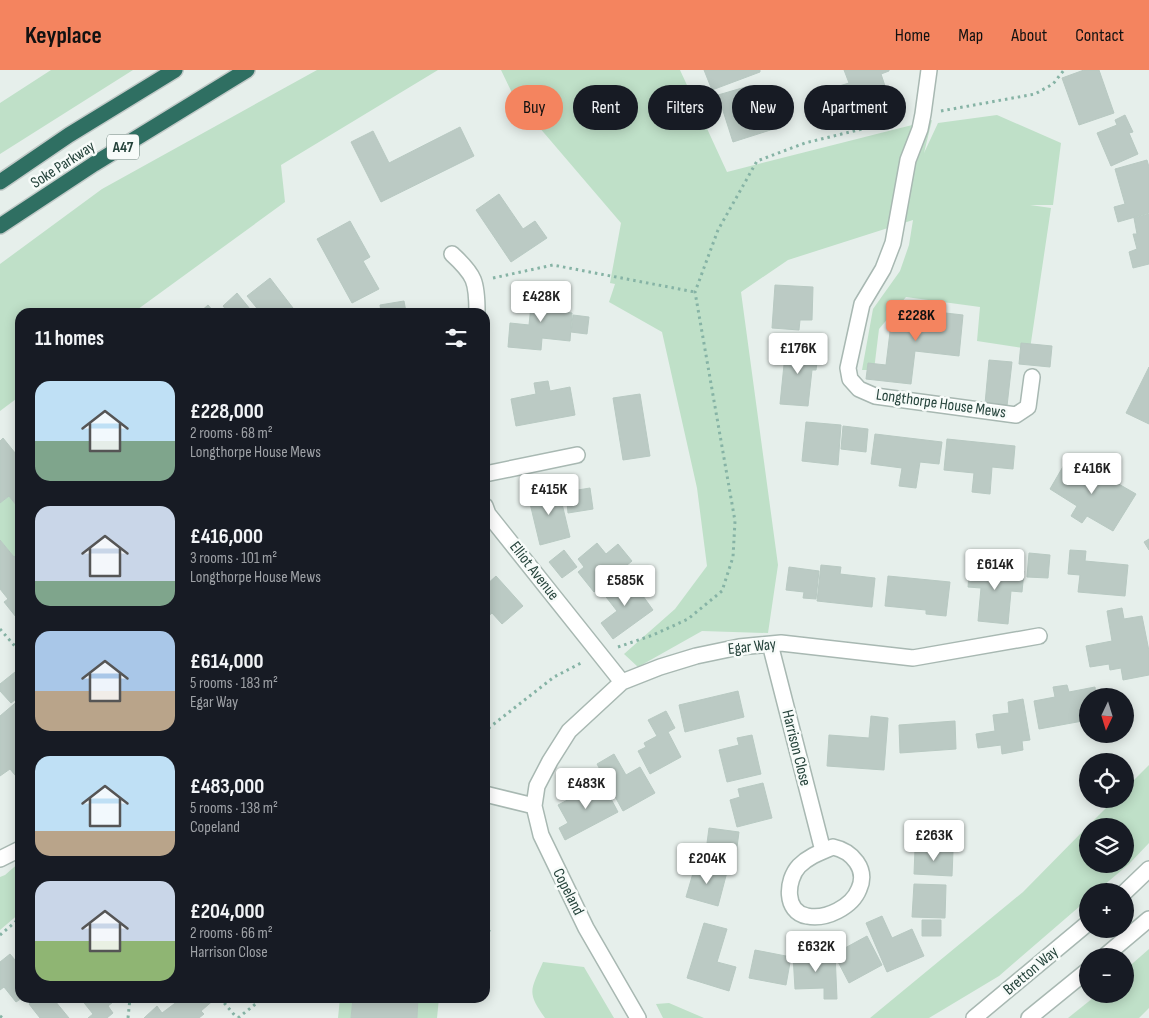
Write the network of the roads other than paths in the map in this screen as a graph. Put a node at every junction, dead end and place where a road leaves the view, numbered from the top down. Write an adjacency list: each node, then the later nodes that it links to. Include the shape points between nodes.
1 (175, 70): 4 (highway, Soke Parkway / A47)
2 (247, 70): 5 (highway, Soke Parkway / A47)
3 (929, 70): 8 (street, Longthorpe House Mews, via 920,129 908,160 890,254 862,304 848,368 850,379 859,390 875,396 1016,415 1028,407)
4 (0, 182)
5 (0, 226)
6 (452, 254): 7 (street, via 467,268 475,282)
7 (477, 308)
8 (1032, 377)
9 (577, 455): 10 (street)
10 (490, 473)
11 (490, 517): 14 (street, Elliot Avenue)
12 (1039, 636): 13 (street, Egar Way, via 913,658)
13 (770, 644): 14 (street, Egar Way, via 696,656); 17 (street, Harrison Close)
14 (622, 682): 16 (street, Egar Way, via 568,731 537,786)
15 (490, 795): 16 (street)
16 (534, 806): 26 (street, Copeland, via 541,835 552,859 586,928)
17 (823, 851): 17 (street, via 833,847 849,852 862,876 860,889 852,900 827,915 800,914 792,907 790,899 794,873 811,856)
18 (15, 852): 19 (street)
19 (0, 859)
20 (1149, 869): 21 (street)
21 (1134, 883)
22 (1149, 919): 24 (street)
23 (1079, 930): 27 (street, Bretton Way)
24 (1115, 948)
25 (1079, 977): 28 (street)
26 (638, 1018)
27 (974, 1018)
28 (1029, 1018)

